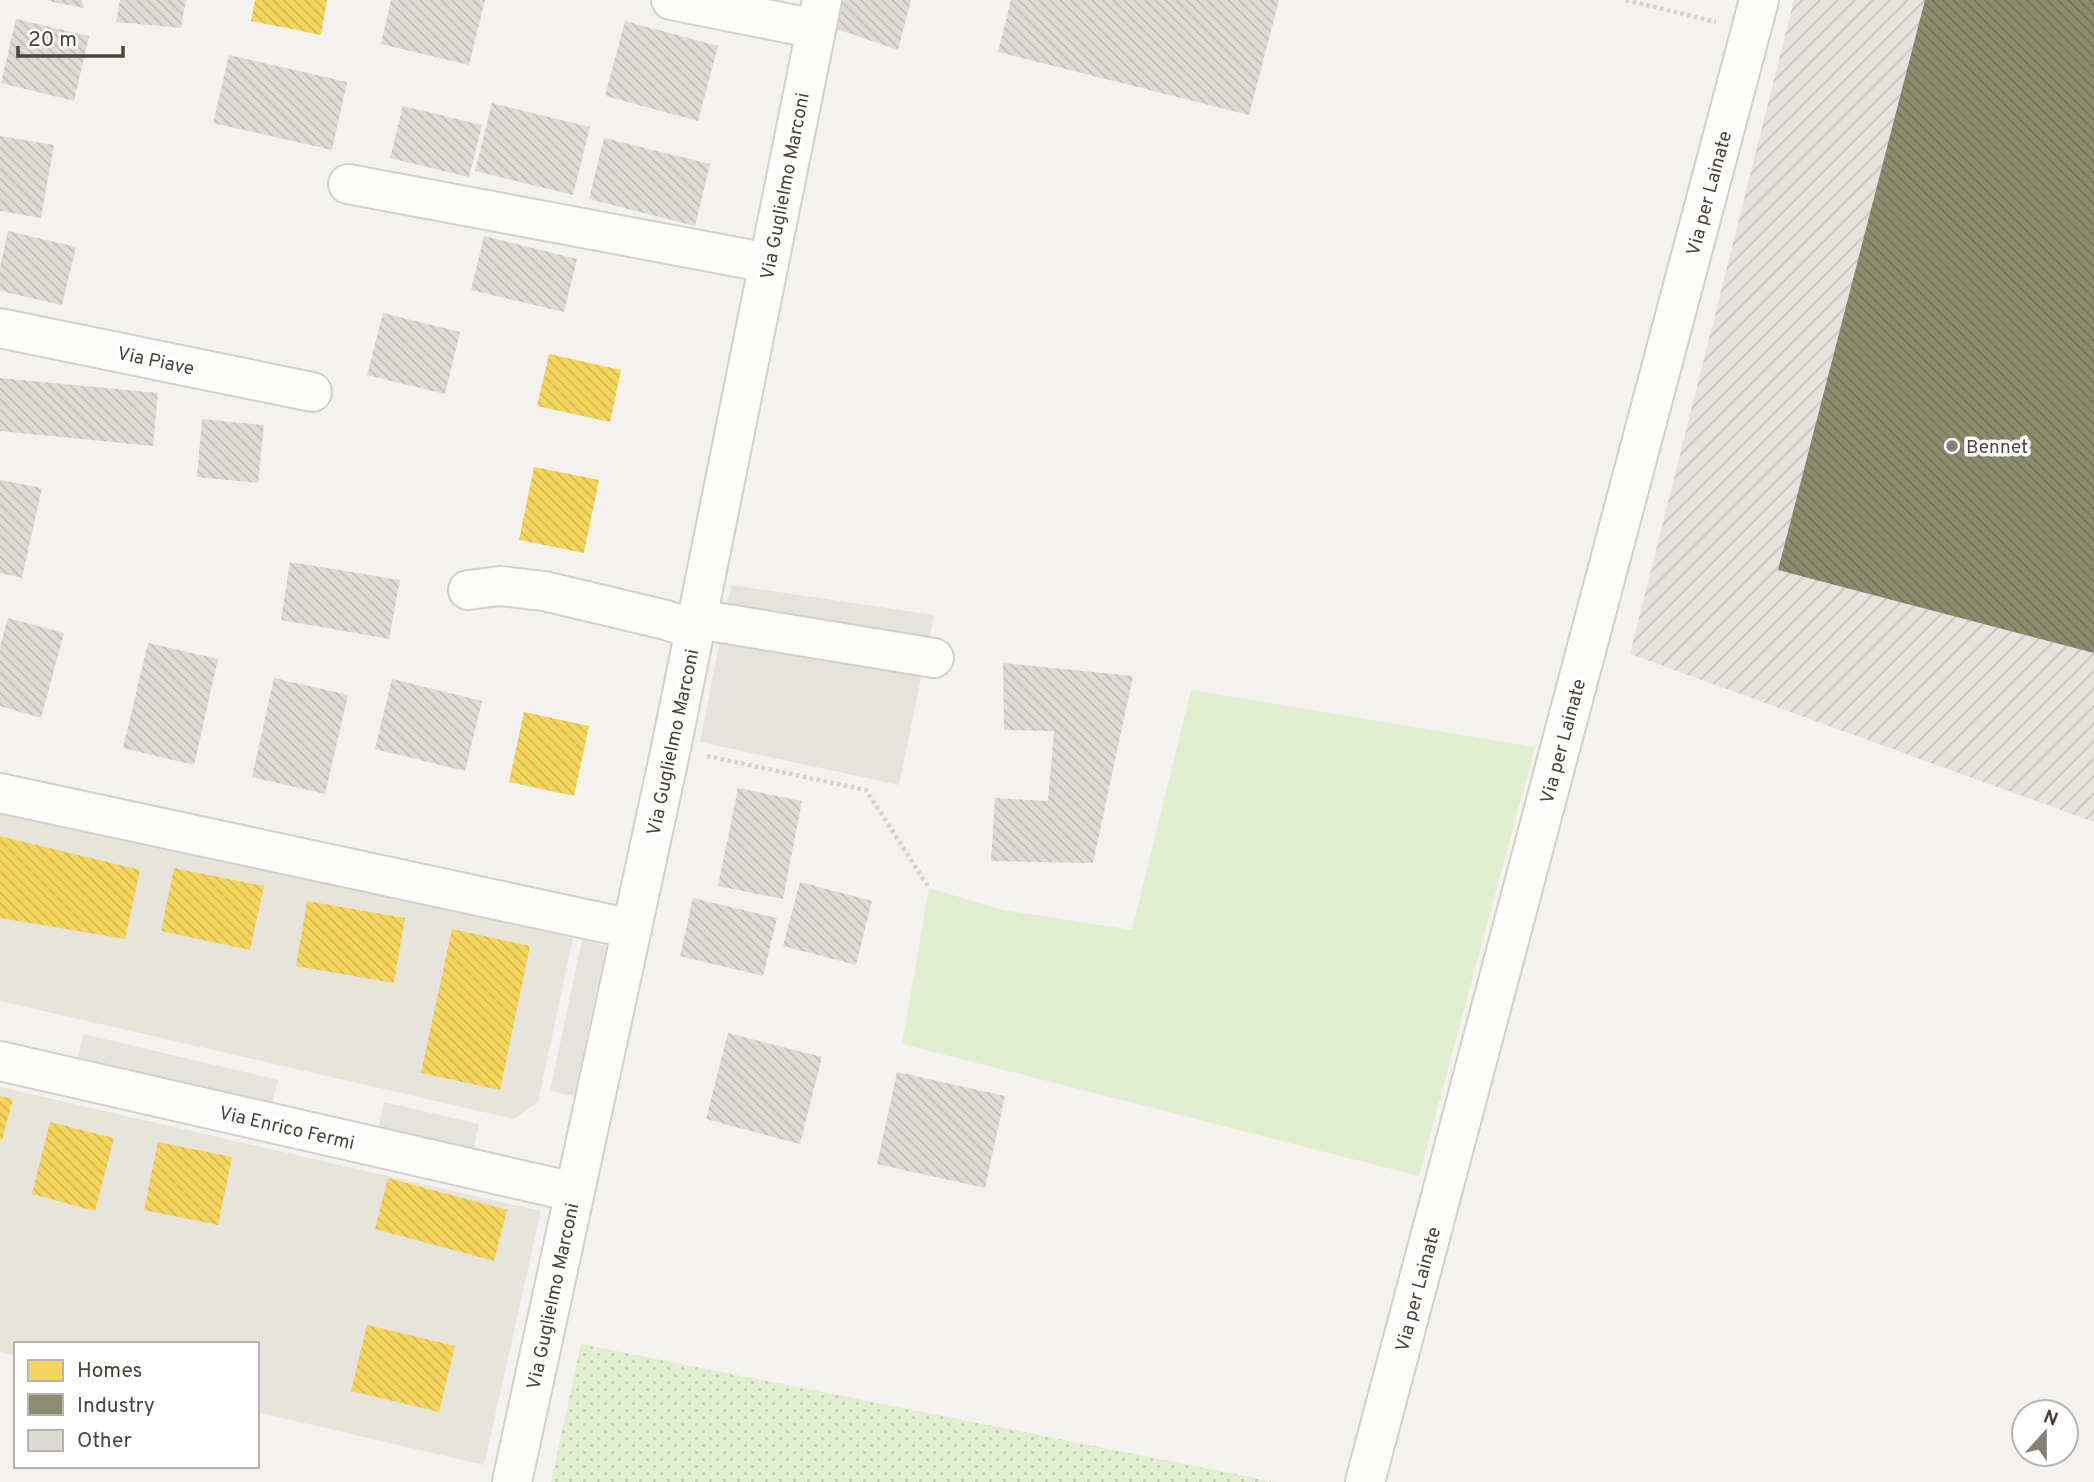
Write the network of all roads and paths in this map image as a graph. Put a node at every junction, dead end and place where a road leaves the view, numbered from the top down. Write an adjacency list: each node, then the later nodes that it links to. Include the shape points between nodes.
1 (671, 0): 3 (street)
2 (1626, 0): 4 (path)
3 (819, 14): 6 (street, Via Guglielmo Marconi)
4 (1755, 15): 19 (street, Via per Lainate)
5 (348, 184): 6 (street)
6 (769, 263): 10 (street, Via Guglielmo Marconi)
7 (0, 328): 8 (street, Via Piave)
8 (312, 392)
9 (468, 590): 10 (street, via 500,586 544,591)
10 (696, 624): 11 (street); 12 (street, Via Guglielmo Marconi)
11 (934, 658)
12 (671, 748): 14 (path, via 866,790); 15 (street, Via Guglielmo Marconi)
13 (0, 793): 15 (street)
14 (929, 888)
15 (632, 929): 17 (street, Via Guglielmo Marconi)
16 (0, 1061): 17 (street, Via Enrico Fermi)
17 (574, 1192): 18 (street, Via Guglielmo Marconi)
18 (512, 1482)
19 (1365, 1482)

